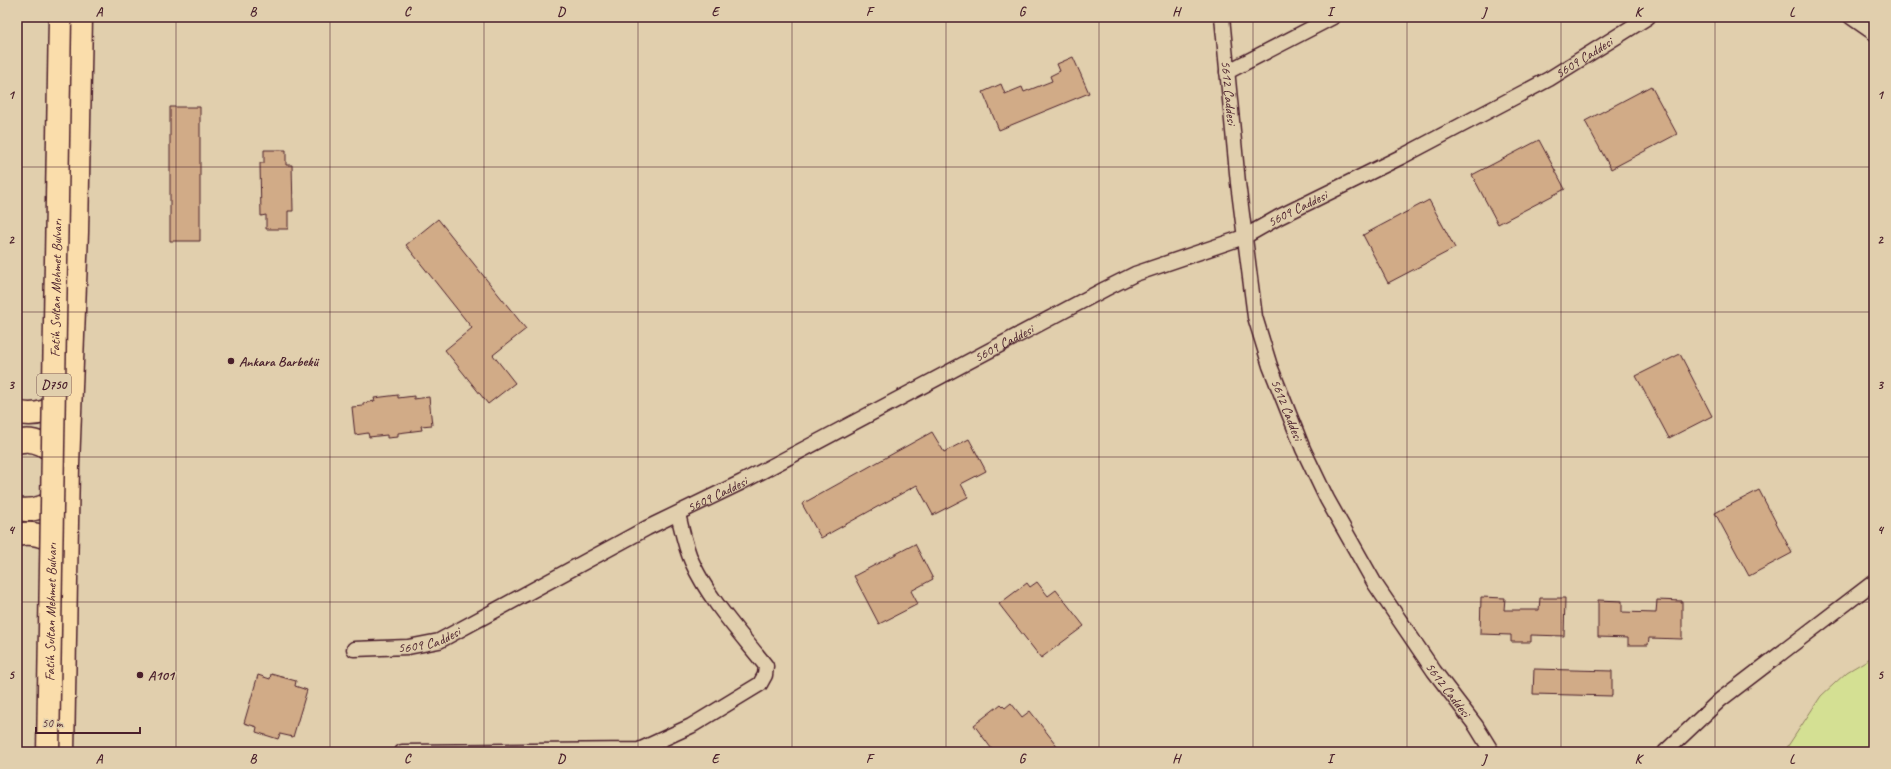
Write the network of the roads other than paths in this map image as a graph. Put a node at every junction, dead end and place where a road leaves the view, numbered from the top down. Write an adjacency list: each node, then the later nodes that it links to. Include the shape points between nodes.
1 (60, 17): 22 (highway, Fatih Sultan Mehmet Bulvarı / D750, bridge)
2 (81, 17): 10 (highway)
3 (1222, 17): 8 (street, 5612 Caddesi)
4 (1333, 17): 8 (street)
5 (1648, 17): 9 (street, 5609 Caddesi, via 1548,79)
6 (1851, 17): 7 (street)
7 (1874, 33)
8 (1227, 72): 9 (street, 5612 Caddesi)
9 (1244, 237): 16 (street, 5609 Caddesi, via 1129,277); 25 (street, 5612 Caddesi, via 1255,317 1270,366 1303,449 1327,499 1375,584)
10 (71, 390): 11 (highway, via 64,400 52,408 36,413); 13 (highway)
11 (17, 412)
12 (17, 442): 13 (highway, via 34,441 45,445)
13 (68, 465): 14 (highway)
14 (68, 492): 15 (highway, via 38,509); 18 (highway)
15 (17, 509)
16 (678, 514): 20 (street, 5609 Caddesi, via 647,528 439,641 408,647); 21 (street, via 699,577 766,666 765,675 760,684 730,703 691,726)
17 (17, 535): 18 (highway, via 30,533 45,537 56,546)
18 (66, 561): 23 (highway)
19 (1874, 582): 26 (street, via 1720,700)
20 (354, 649)
21 (639, 751): 24 (street)
22 (48, 752)
23 (63, 752)
24 (402, 752)
25 (1492, 752)
26 (1665, 752)

